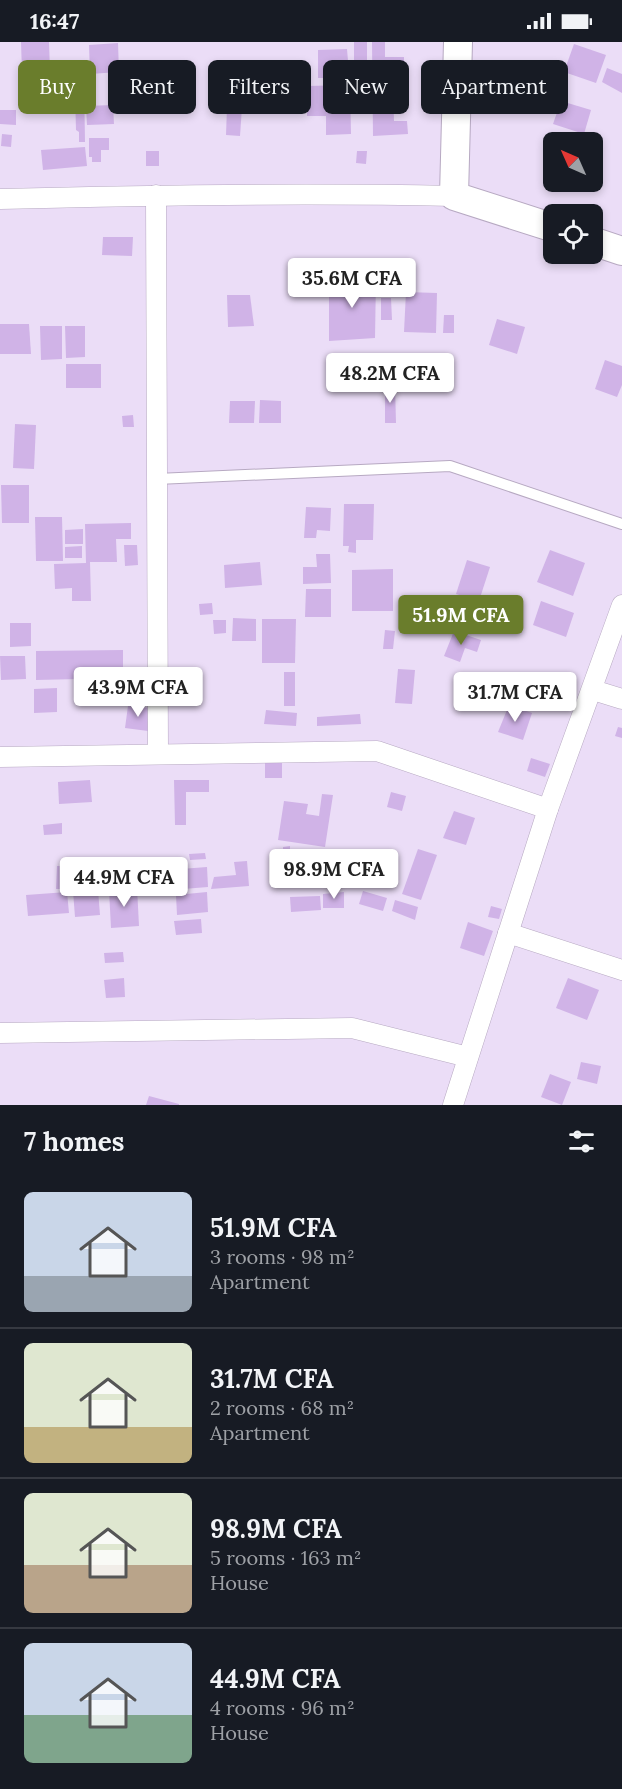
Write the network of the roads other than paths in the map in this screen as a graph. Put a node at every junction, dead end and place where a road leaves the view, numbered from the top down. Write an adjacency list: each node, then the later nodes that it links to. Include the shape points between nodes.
1 (458, 42): 3 (street)
2 (156, 195): 3 (street); 4 (street); 8 (street)
3 (454, 196): 5 (street)
4 (0, 199)
5 (543, 224)
6 (603, 245): 7 (street)
7 (622, 251)
8 (157, 479): 9 (lane, via 450,466); 13 (street)
9 (622, 524)
10 (622, 605): 11 (street)
11 (593, 690): 12 (street); 15 (street)
12 (622, 699)
13 (158, 754): 14 (street); 15 (street, via 377,751)
14 (0, 757)
15 (548, 809): 16 (street)
16 (508, 933): 17 (street); 19 (street)
17 (622, 970)
18 (0, 1034): 19 (street, via 352,1028)
19 (468, 1057): 20 (street)
20 (453, 1105)

